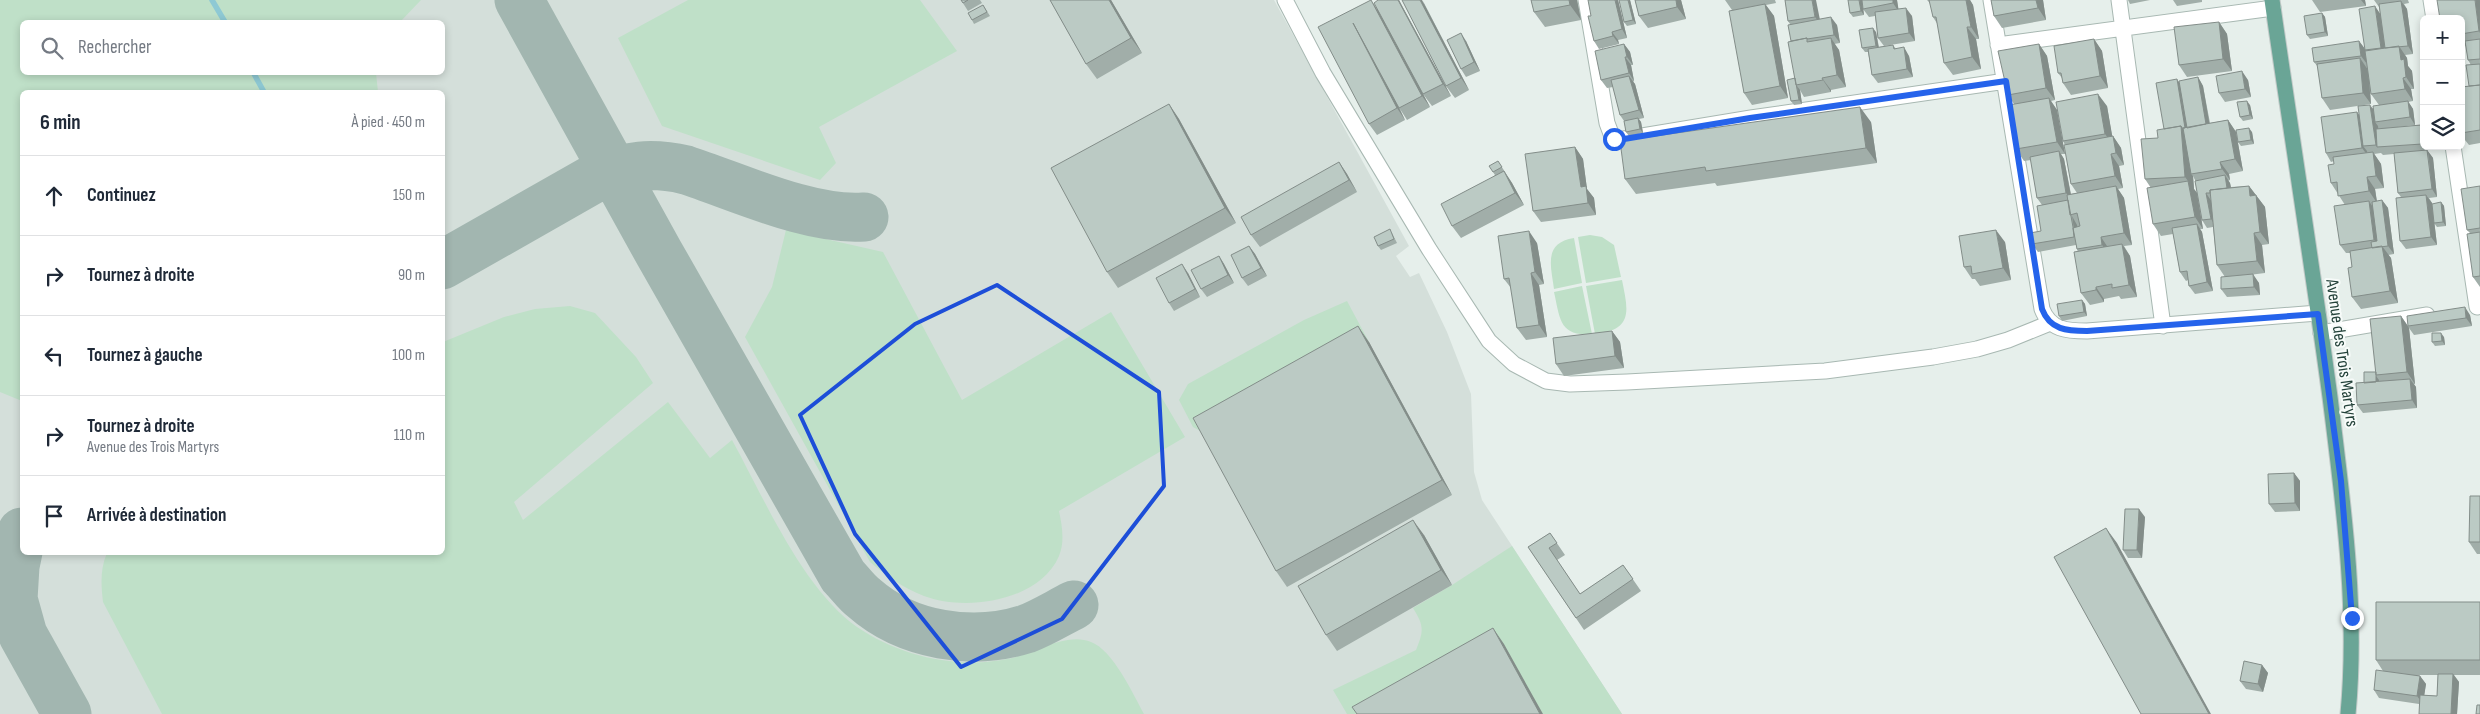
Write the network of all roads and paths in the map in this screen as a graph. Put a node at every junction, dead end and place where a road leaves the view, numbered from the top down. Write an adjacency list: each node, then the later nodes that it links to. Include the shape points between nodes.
1 (1285, 0): 16 (street, via 1323,73 1489,341 1514,364 1546,381 1608,383 1825,371 1977,348)
2 (1586, 0): 10 (street, via 1607,123 1614,139 1618,140)
3 (1991, 0): 9 (street)
4 (2118, 0): 8 (street)
5 (2431, 0): 7 (street)
6 (2272, 4): 8 (street); 15 (main road, Avenue des Trois Martyrs)
7 (2433, 15)
8 (2123, 29): 9 (street); 17 (street)
9 (1998, 45): 10 (street)
10 (2006, 81): 16 (street, via 2042,309)
11 (2454, 150): 12 (street)
12 (2479, 307): 13 (street)
13 (2458, 310)
14 (2438, 313): 18 (street)
15 (2318, 314): 17 (street); 18 (main road, Avenue des Trois Martyrs)
16 (2050, 323): 17 (street, via 2066,331)
17 (2163, 326)
18 (2321, 333): 19 (main road, Avenue des Trois Martyrs, via 2348,553 2352,618)
19 (2348, 714)

